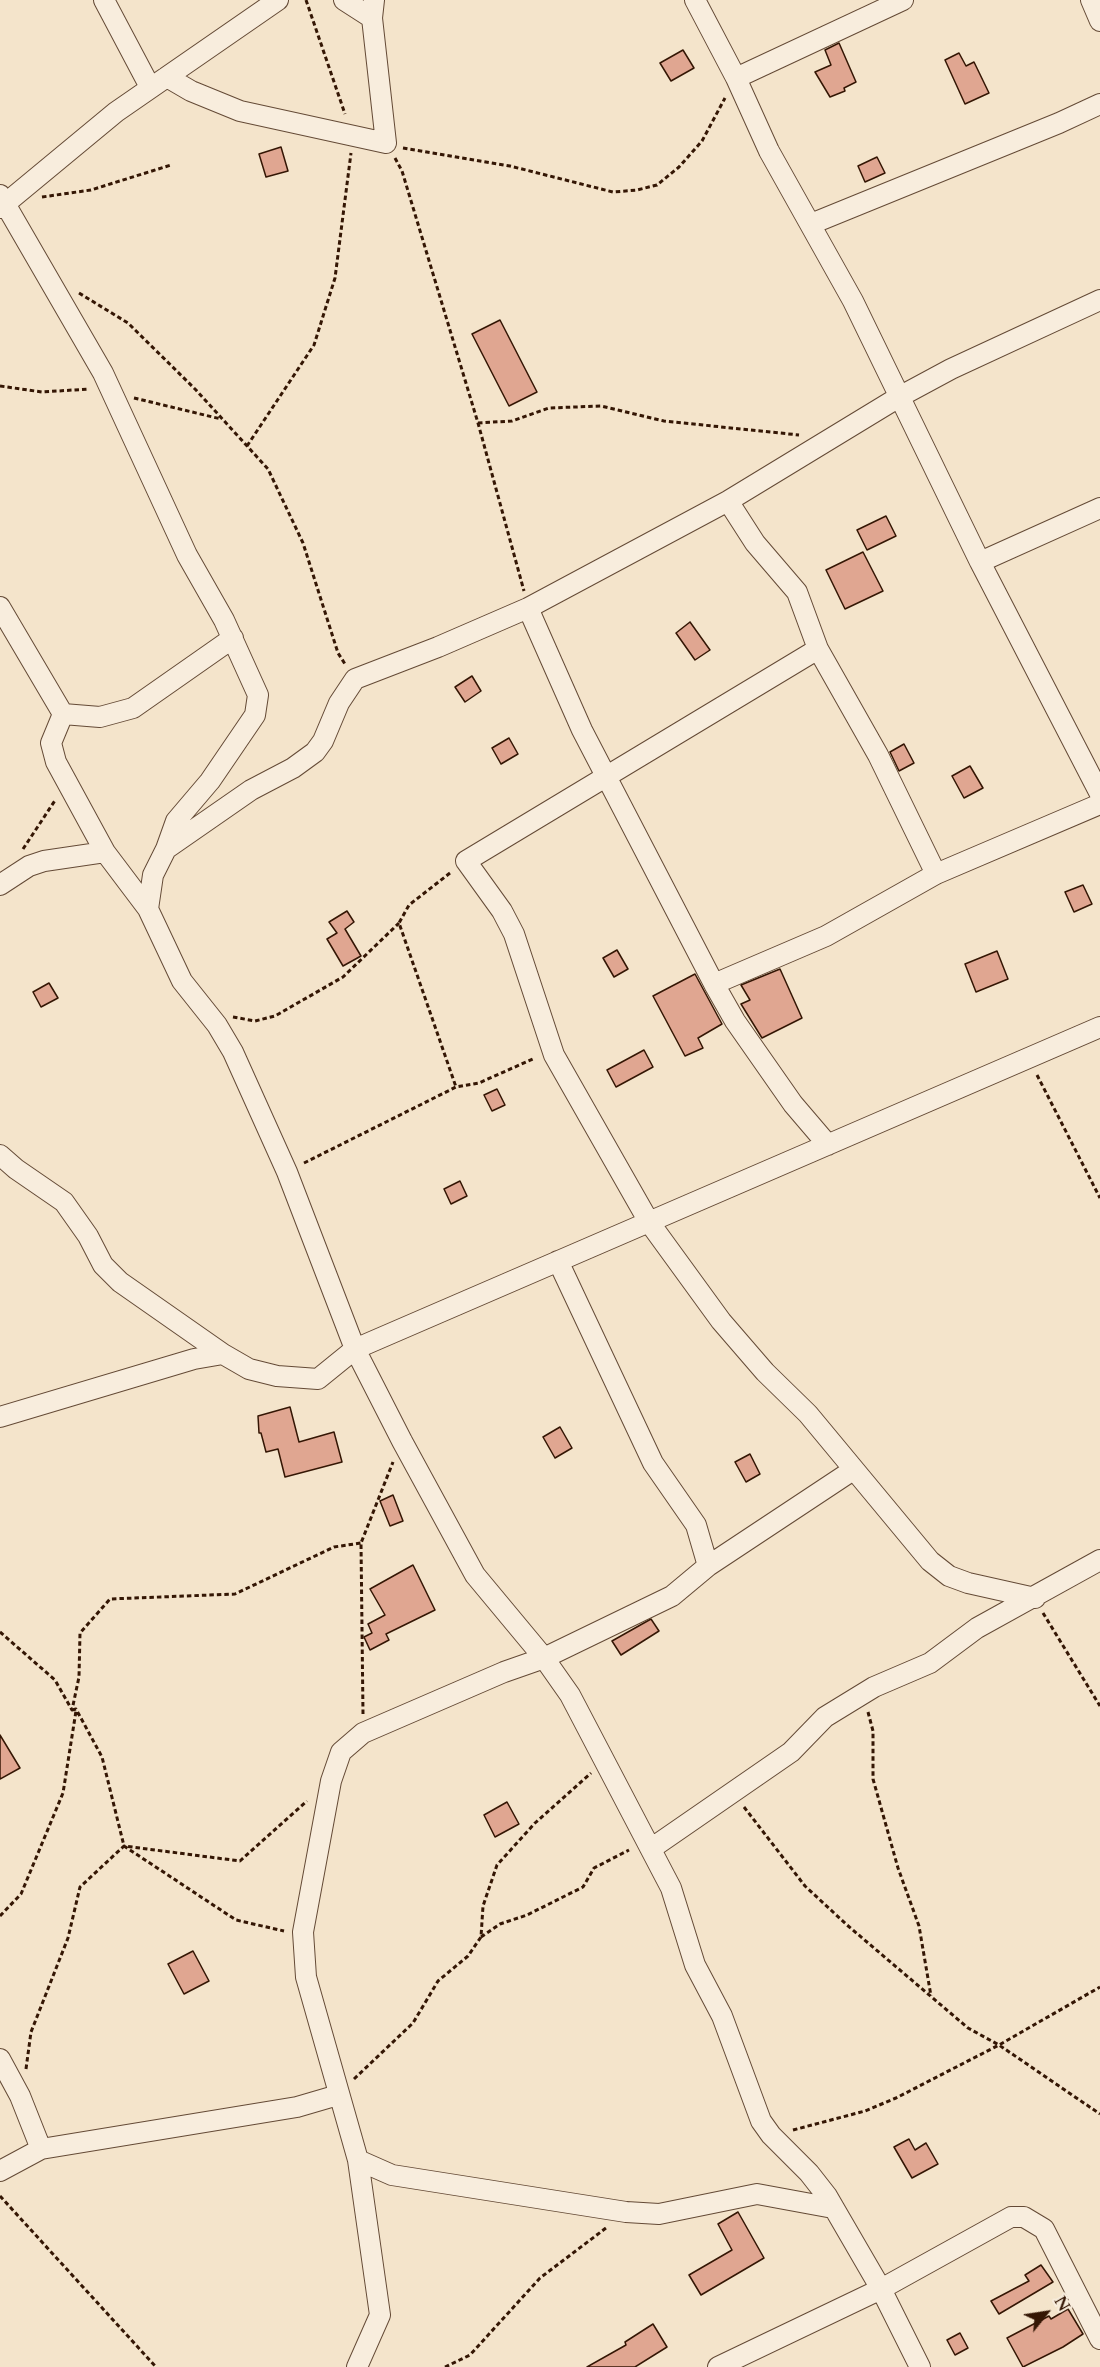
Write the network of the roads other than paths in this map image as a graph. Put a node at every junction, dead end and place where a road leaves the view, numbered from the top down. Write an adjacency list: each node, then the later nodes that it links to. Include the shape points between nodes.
1 (104, 0): 10 (street)
2 (278, 0): 10 (street)
3 (344, 0): 7 (street)
4 (695, 0): 9 (street)
5 (903, 0): 9 (street)
6 (1090, 0): 8 (street)
7 (373, 9): 10 (street, via 386,143 240,111)
8 (1100, 21)
9 (736, 78): 13 (street, via 769,151)
10 (159, 82): 12 (street)
11 (1100, 104): 13 (street)
12 (2, 202): 21 (street, via 103,374 187,555)
13 (811, 224): 15 (street)
14 (1100, 300): 15 (street)
15 (900, 397): 16 (street); 18 (street)
16 (728, 501): 20 (street); 22 (street, via 755,543 797,592)
17 (1100, 508): 18 (street)
18 (980, 561): 25 (street)
19 (0, 607): 23 (street)
20 (528, 608): 24 (street); 27 (street, via 355,679 315,752 251,790)
21 (233, 638): 23 (street, via 133,708 100,717); 27 (street, via 258,695 255,715 210,782 176,821)
22 (819, 649): 24 (street); 29 (street, via 878,755)
23 (63, 714): 28 (street, via 51,743 56,762)
24 (605, 775): 32 (street); 36 (street, via 466,861 514,934 554,1055)
25 (1100, 794)
26 (1100, 804): 29 (street)
27 (166, 849): 31 (street, via 153,875)
28 (105, 852): 30 (street, via 44,861); 31 (street)
29 (936, 874): 32 (street, via 826,936)
30 (0, 885)
31 (148, 909): 38 (street, via 182,981 225,1037 287,1172)
32 (714, 984): 34 (street, via 779,1085)
33 (1100, 1027): 34 (street)
34 (828, 1145): 36 (street)
35 (0, 1155): 39 (street, via 64,1202 103,1265 120,1282)
36 (649, 1222): 37 (street); 41 (street, via 721,1321 808,1414)
37 (558, 1261): 38 (street); 43 (street, via 653,1463 696,1525)
38 (355, 1349): 39 (street, via 318,1379 249,1370); 45 (street, via 475,1575)
39 (223, 1354): 40 (street, via 194,1359)
40 (0, 1418)
41 (853, 1470): 43 (street); 44 (street, via 930,1561 949,1576)
42 (1100, 1560): 44 (street)
43 (708, 1566): 45 (street, via 672,1596)
44 (1035, 1598): 46 (street, via 977,1628 930,1663 863,1694 825,1717 791,1752)
45 (544, 1658): 46 (street, via 570,1695); 48 (street, via 363,1733 341,1752 331,1780 303,1932 306,1977)
46 (652, 1848): 52 (street, via 670,1888 694,1965 722,2016 761,2121 809,2173)
47 (0, 2058): 49 (street)
48 (338, 2095): 49 (street, via 297,2107); 50 (street)
49 (41, 2149): 51 (street)
50 (358, 2160): 52 (street, via 392,2175 626,2212 659,2214 757,2194); 55 (street, via 380,2315)
51 (0, 2171)
52 (833, 2208): 53 (street)
53 (881, 2289): 54 (street, via 1011,2217 1024,2217 1044,2229); 56 (street); 57 (street)
54 (1100, 2339)
55 (357, 2367)
56 (718, 2367)
57 (920, 2367)

